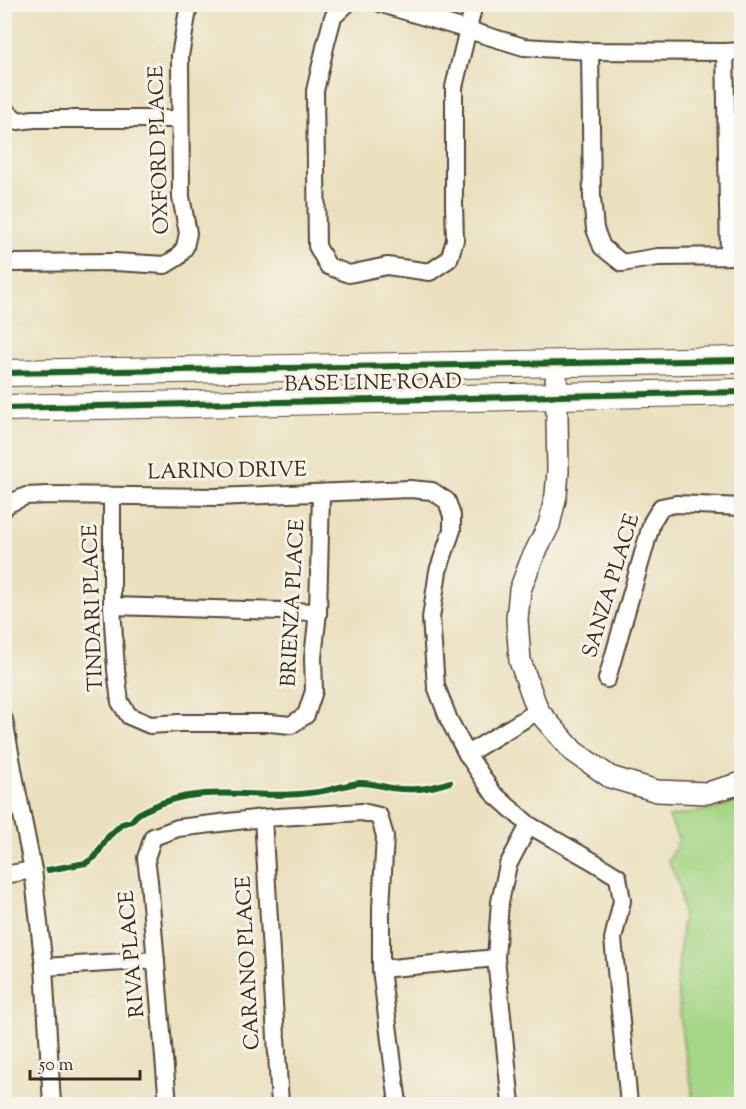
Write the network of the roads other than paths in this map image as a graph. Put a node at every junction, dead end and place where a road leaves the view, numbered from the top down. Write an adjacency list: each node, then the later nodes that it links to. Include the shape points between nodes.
1 (189, 4): 9 (street, OXFORD PLACE, via 180,56)
2 (347, 4): 5 (street, via 333,17 315,91 317,246 328,266 349,274 387,266 430,272 449,260 455,240 454,87)
3 (382, 4): 5 (street)
4 (474, 4): 5 (street)
5 (468, 31): 6 (street, via 524,47)
6 (590, 51): 7 (street); 10 (street, via 592,198 595,229 602,247 622,262)
7 (733, 51): 10 (street)
8 (4, 109): 9 (street, via 18,121)
9 (180, 119): 11 (street, OXFORD PLACE, via 181,197 188,233 178,257 165,265)
10 (735, 255)
11 (13, 262)
12 (741, 360): 13 (main road, BASE LINE ROAD)
13 (555, 363): 14 (main road, BASE LINE ROAD); 16 (street)
14 (4, 373)
15 (741, 392): 16 (main road, BASE LINE ROAD)
16 (556, 397): 17 (main road, BASE LINE ROAD); 25 (street, via 556,495 549,525 520,590 517,619 520,661)
17 (4, 408)
18 (321, 493): 19 (street, LARINO DRIVE, via 217,498); 23 (street, BRIENZA PLACE); 28 (street, LARINO DRIVE, via 410,489 432,491 447,501 452,530 438,571 431,618 436,686)
19 (112, 496): 20 (street, LARINO DRIVE, via 26,496); 22 (street, TINDARI PLACE)
20 (5, 507)
21 (741, 507): 24 (street, SANZA PLACE, via 661,507 652,522)
22 (112, 606): 23 (street); 26 (street, TINDARI PLACE, via 120,702 129,716 150,725 291,724)
23 (318, 612): 26 (street, BRIENZA PLACE, via 314,691)
24 (607, 679)
25 (538, 711): 28 (street); 29 (street, via 573,751 610,777 657,792 707,793)
26 (306, 715)
27 (4, 720): 32 (street)
28 (467, 754): 31 (street, via 493,793)
29 (741, 783)
30 (263, 818): 35 (street, RIVA PLACE, via 178,828 153,837 146,858); 37 (street, via 362,812 379,816 385,836); 40 (street, CARANO PLACE)
31 (530, 825): 34 (street, via 508,865 500,902); 43 (street, via 618,877 622,901 613,939)
32 (33, 870): 33 (street); 36 (street)
33 (4, 875)
34 (496, 958): 37 (street); 42 (street)
35 (156, 960): 36 (street); 39 (street, RIVA PLACE)
36 (44, 967): 38 (street)
37 (381, 969): 41 (street)
38 (52, 1104)
39 (168, 1104)
40 (280, 1104)
41 (398, 1104)
42 (510, 1104)
43 (629, 1104)

